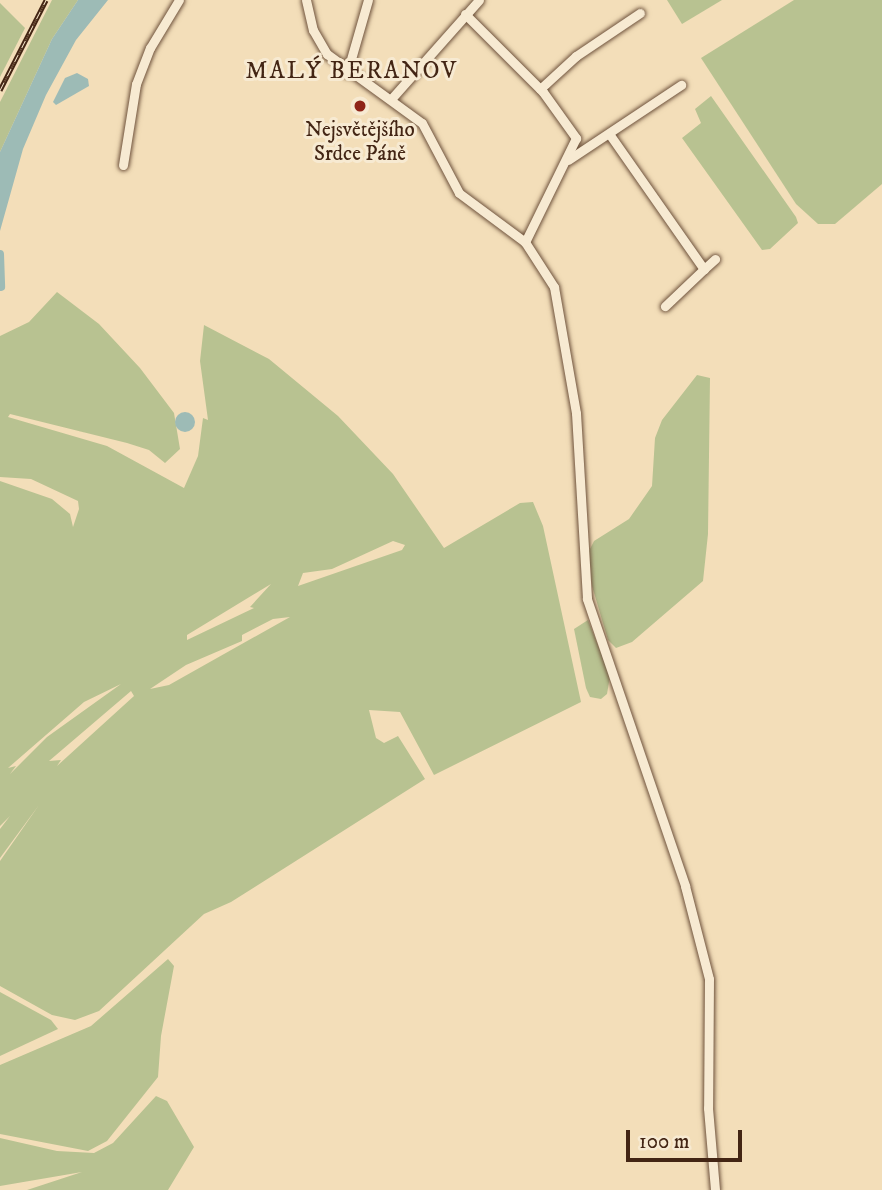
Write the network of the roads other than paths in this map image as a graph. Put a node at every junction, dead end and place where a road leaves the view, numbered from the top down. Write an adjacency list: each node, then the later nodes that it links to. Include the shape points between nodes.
1 (179, 0): 15 (street, via 141,71)
2 (306, 0): 9 (street, via 317,38)
3 (356, 0): 7 (street)
4 (368, 0): 7 (street)
5 (479, 0): 8 (street)
6 (640, 13): 11 (street, via 586,49)
7 (362, 14): 9 (street)
8 (465, 14): 11 (street); 12 (street)
9 (347, 73): 12 (street)
10 (681, 85): 13 (street)
11 (540, 89): 14 (street, via 576,138)
12 (392, 98): 16 (street, via 422,123 465,200)
13 (610, 135): 14 (street); 18 (street)
14 (568, 160): 16 (street, via 550,187)
15 (122, 165)
16 (526, 242): 20 (street, via 546,269 556,296 566,376 576,413 583,570 593,628 624,701 685,886 709,979 708,1108)
17 (715, 259): 18 (street)
18 (704, 269): 19 (street)
19 (665, 306)
20 (715, 1190)

